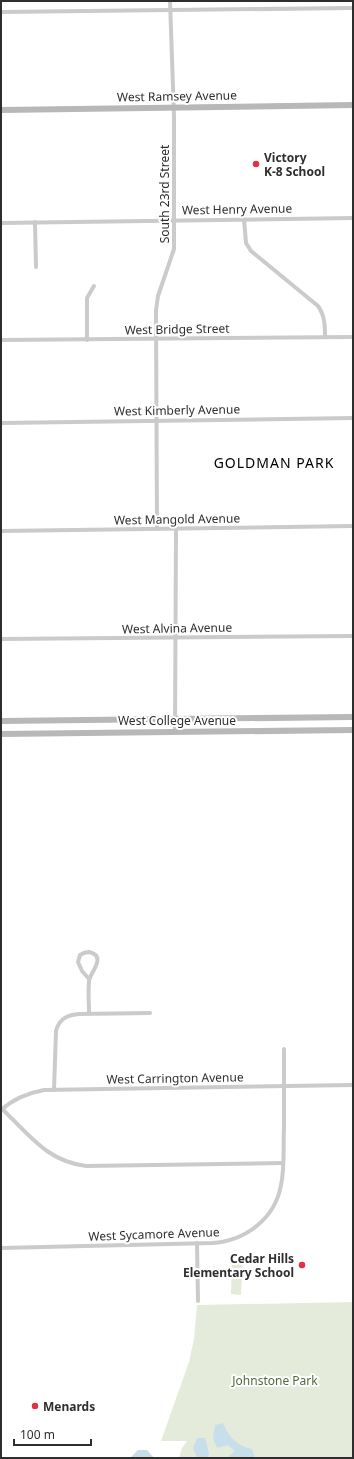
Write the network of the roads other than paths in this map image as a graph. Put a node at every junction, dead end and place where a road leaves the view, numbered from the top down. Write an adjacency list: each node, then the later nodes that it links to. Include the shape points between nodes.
1 (170, 1): 3 (street, South 23rd Street)
2 (353, 8): 3 (street)
3 (170, 9): 4 (street); 6 (street, South 23rd Street)
4 (1, 12)
5 (353, 105): 6 (main road, West Ramsey Avenue)
6 (174, 107): 7 (main road, West Ramsey Avenue); 10 (street, South 23rd Street)
7 (1, 110)
8 (353, 218): 9 (street, West Henry Avenue)
9 (244, 219): 10 (street, West Henry Avenue); 16 (street, via 246,243 251,251 318,306 324,319)
10 (174, 220): 11 (street, West Henry Avenue); 17 (street, South 23rd Street, via 174,249 158,296)
11 (35, 222): 12 (street, West Henry Avenue); 13 (street)
12 (1, 223)
13 (36, 267)
14 (94, 286): 19 (street, via 87,298)
15 (353, 337): 16 (street, West Bridge Street)
16 (325, 338): 17 (street, West Bridge Street)
17 (156, 339): 19 (street, West Bridge Street); 21 (street, South 23rd Street)
18 (1, 340): 19 (street, West Bridge Street)
19 (87, 340)
20 (353, 418): 21 (street, West Kimberly Avenue)
21 (157, 420): 22 (street, West Kimberly Avenue); 24 (street, South 23rd Street)
22 (1, 423)
23 (353, 526): 25 (street, West Mangold Avenue)
24 (157, 529): 25 (street, West Mangold Avenue); 26 (street, West Mangold Avenue)
25 (176, 529): 28 (street)
26 (1, 531)
27 (353, 636): 28 (street, West Alvina Avenue)
28 (176, 638): 29 (street, West Alvina Avenue); 31 (street)
29 (1, 639)
30 (353, 717): 31 (main road, West College Avenue)
31 (175, 719): 32 (main road, West College Avenue); 34 (street)
32 (1, 721)
33 (353, 730): 34 (main road, West College Avenue)
34 (175, 731): 35 (main road, West College Avenue)
35 (1, 734)
36 (88, 979): 36 (street, via 97,959 93,954 86,952 79,957 78,964); 37 (street)
37 (89, 1013): 38 (street); 42 (street, via 68,1016 57,1026)
38 (150, 1013)
39 (284, 1049): 41 (street, West Sycamore Avenue)
40 (353, 1085): 41 (street, West Carrington Avenue)
41 (284, 1087): 42 (street, West Carrington Avenue); 44 (street, West Sycamore Avenue)
42 (54, 1090): 43 (street, West Carrington Avenue, via 33,1092)
43 (1, 1109): 44 (street, via 47,1153 75,1164 91,1166)
44 (283, 1163): 45 (street, West Sycamore Avenue, via 278,1198 261,1222 235,1239)
45 (197, 1243): 46 (street, West Sycamore Avenue); 47 (street)
46 (1, 1248)
47 (198, 1301)

